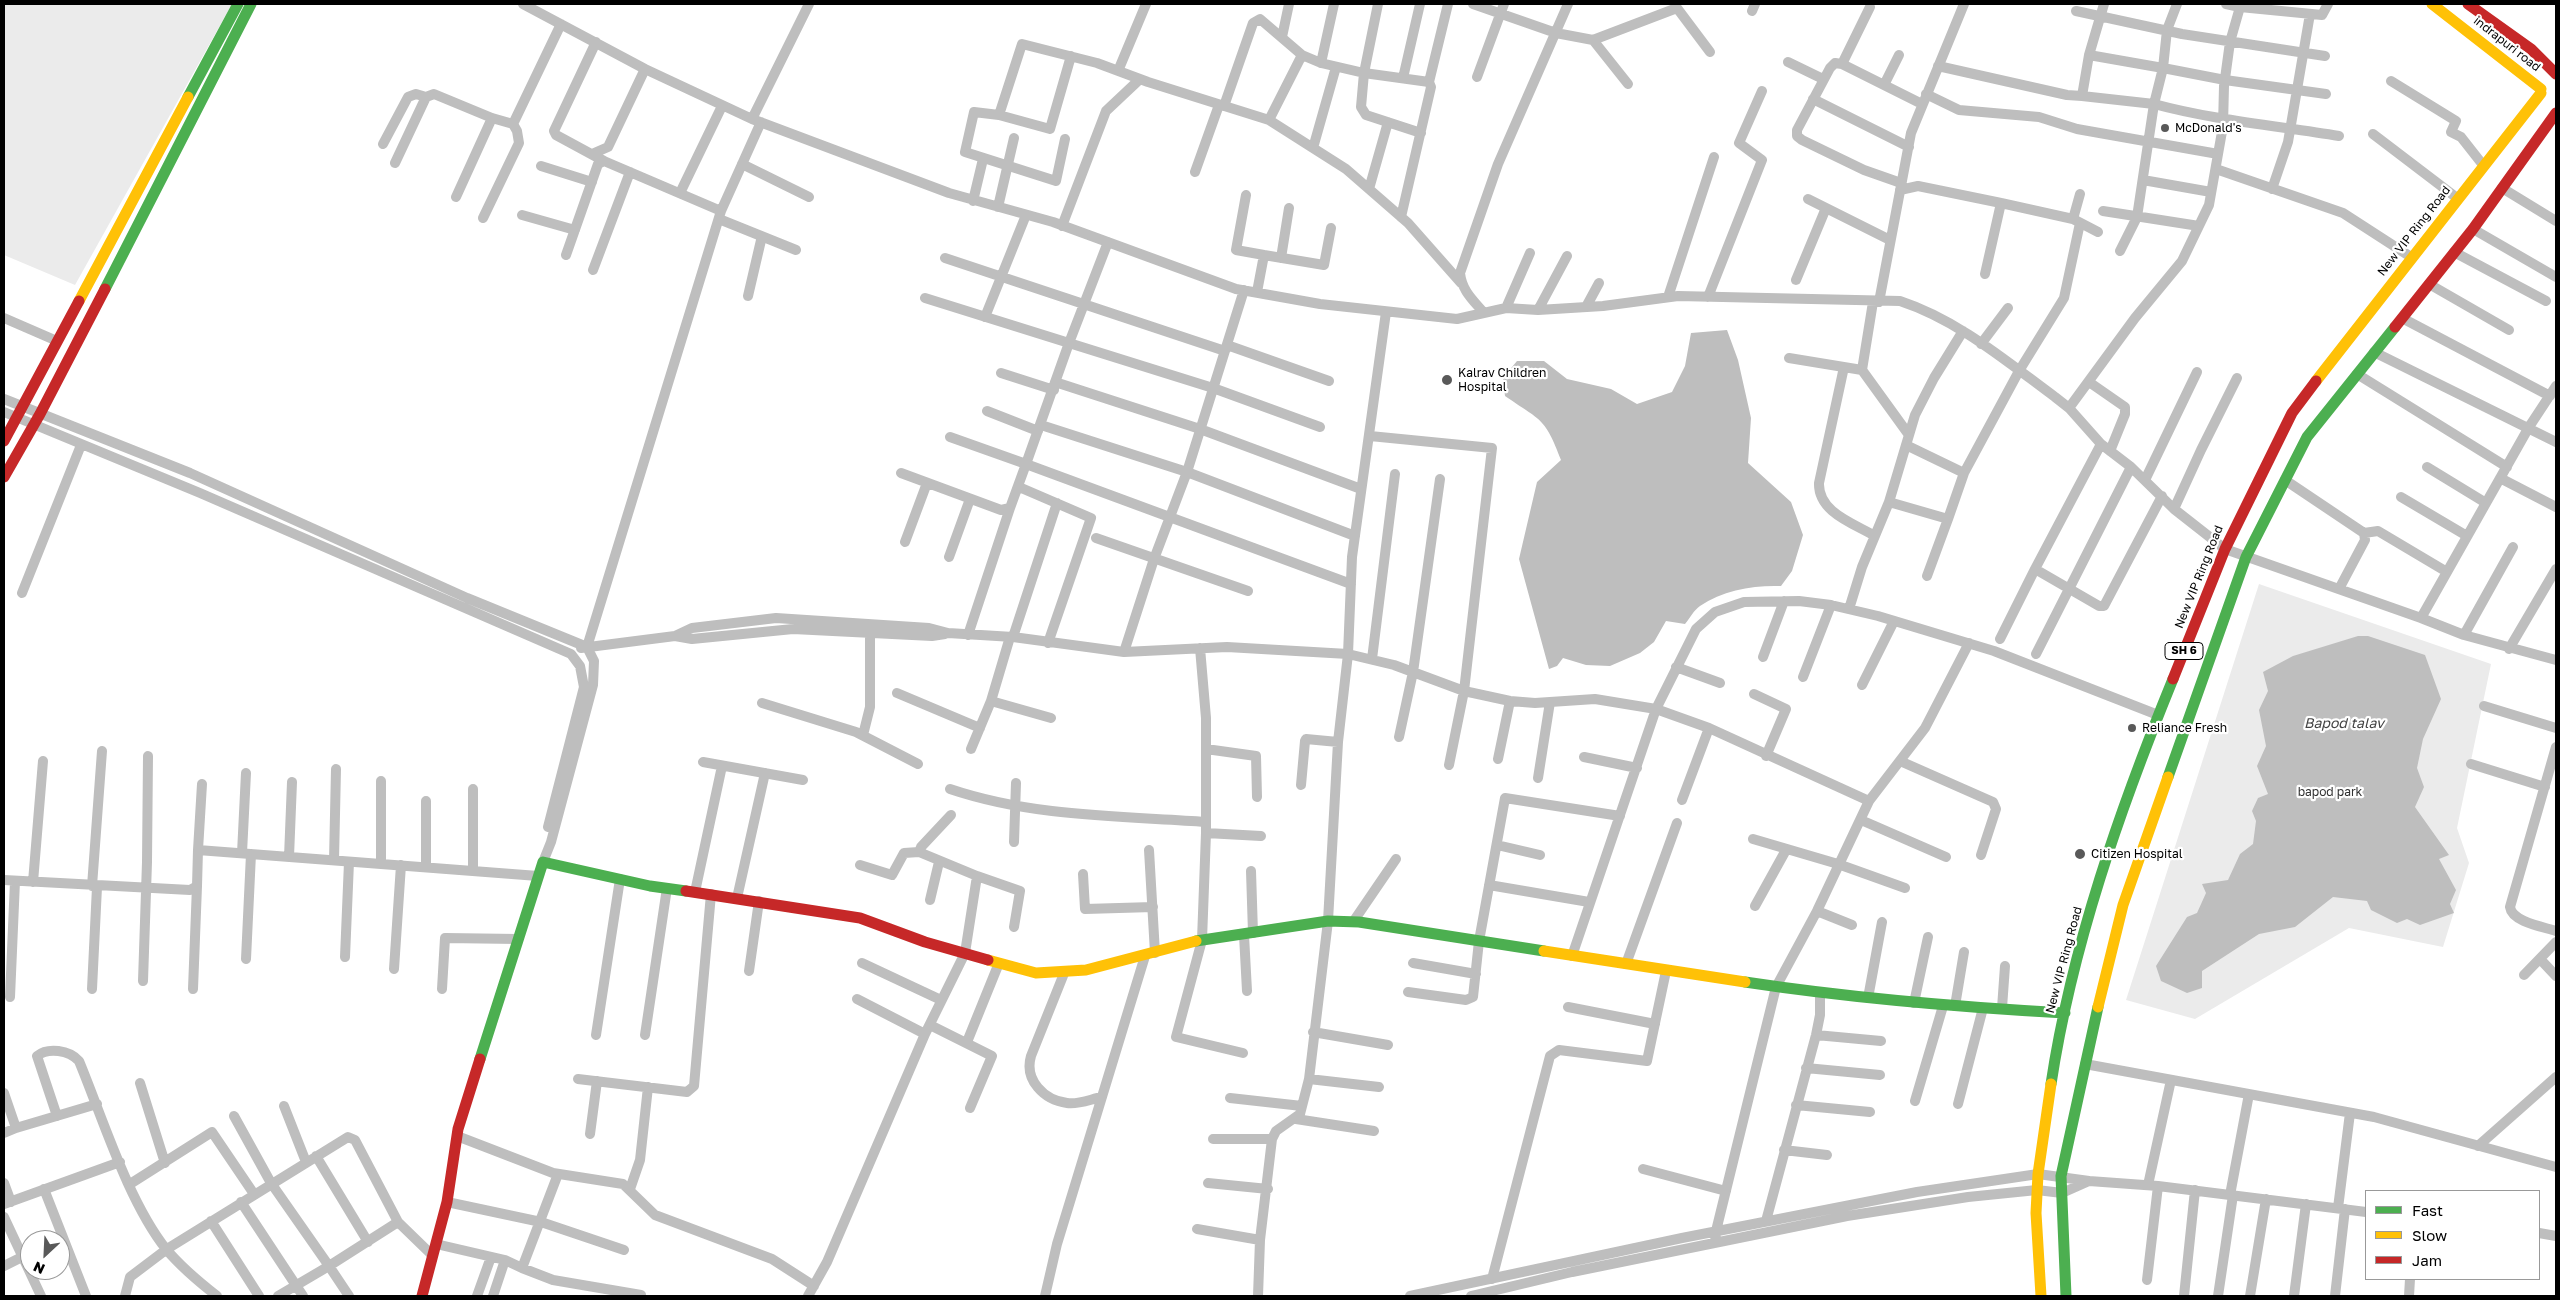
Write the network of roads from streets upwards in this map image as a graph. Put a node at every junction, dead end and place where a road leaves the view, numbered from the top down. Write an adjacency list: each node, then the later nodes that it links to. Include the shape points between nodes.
1 (238, 4): 177 (street)
2 (250, 4): 202 (street)
3 (522, 4): 26 (street)
4 (809, 4): 76 (street)
5 (1146, 4): 47 (street)
6 (1289, 4): 29 (street)
7 (1334, 4): 41 (street)
8 (1378, 4): 48 (street)
9 (1420, 4): 50 (street)
10 (1448, 4): 56 (street)
11 (1473, 4): 22 (street)
12 (1568, 4): 28 (street)
13 (1964, 4): 44 (street)
14 (2104, 4): 25 (street)
15 (2177, 4): 27 (street)
16 (2226, 4): 21 (street)
17 (2328, 4): 24 (street, via 2322,15)
18 (2432, 4): 61 (street, indrapuri road)
19 (2468, 4): 49 (street, indrapuri road, via 2531,49)
20 (1870, 7): 42 (street)
21 (2240, 7): 24 (street); 32 (street)
22 (1503, 8): 28 (street); 51 (street)
23 (2076, 12): 25 (street)
24 (2310, 14): 34 (street)
25 (2102, 16): 27 (street); 38 (street)
26 (561, 24): 31 (street); 78 (street)
27 (2167, 30): 32 (street); 45 (street)
28 (1556, 33): 30 (street); 154 (street, via 1498,164 1460,273)
29 (1282, 37): 35 (street); 68 (street, via 1260,19 1254,23)
30 (1592, 40): 33 (street, via 1674,7 1681,10); 57 (street)
31 (596, 42): 46 (street); 89 (street, via 554,131)
32 (2230, 42): 34 (street); 54 (street)
33 (1710, 52)
34 (2303, 52): 39 (street); 59 (street)
35 (1302, 54): 41 (street); 75 (street)
36 (1899, 55): 58 (street)
37 (1071, 56): 47 (street); 72 (street, via 1022,44); 72 (street, via 1050,129)
38 (2090, 56): 45 (street); 63 (street)
39 (2325, 56)
40 (1788, 62): 53 (street)
41 (1321, 63): 43 (street)
42 (1842, 64): 53 (street, via 1836,63); 58 (street)
43 (1336, 66): 48 (street); 88 (street)
44 (1938, 66): 63 (street); 66 (street)
45 (2164, 68): 54 (street); 67 (street)
46 (645, 69): 69 (street); 89 (street, via 608,147)
47 (1118, 71): 52 (street)
48 (1364, 73): 50 (street); 77 (street, via 1362,112)
49 (2556, 75): 61 (street, New VIP Ring Road, via 2545,80)
50 (1403, 78): 56 (street)
51 (1477, 78)
52 (1140, 79): 68 (street); 130 (street, via 1106,111)
53 (1824, 79): 65 (street)
54 (2225, 80): 59 (street); 73 (street)
55 (2391, 81): 96 (street, via 2456,121 2451,132 2461,137)
56 (1429, 82): 80 (street, via 1431,87)
57 (1628, 84)
58 (1884, 85): 66 (street)
59 (2297, 90): 62 (street); 79 (street)
60 (1762, 91): 160 (street, via 1739,143 1762,160)
61 (2541, 91): 70 (street, indrapuri road, via 2546,102); 96 (street, New VIP Ring Road / SH 6)
62 (2326, 94)
63 (2082, 96): 67 (street)
64 (426, 97): 74 (street, via 442,96); 86 (street, via 416,94 408,97); 94 (street)
65 (1813, 99): 87 (street); 104 (street, via 1797,136)
66 (1924, 99): 85 (street, via 1959,110 2039,116 2078,129); 87 (street)
67 (2154, 104): 73 (street, via 2198,116); 85 (street)
68 (1222, 105): 75 (street); 101 (street)
69 (722, 106): 76 (street); 109 (street)
70 (2556, 106)
71 (2556, 112): 105 (street)
72 (999, 115): 92 (street, via 974,112 965,152)
73 (2223, 117): 79 (street); 90 (street)
74 (492, 118): 78 (street); 112 (street)
75 (1269, 120): 88 (street)
76 (757, 121): 95 (street); 116 (street)
77 (1388, 122): 80 (street); 107 (street)
78 (513, 124): 126 (street, via 519,143)
79 (2290, 128): 82 (street); 106 (street)
80 (1420, 132): 127 (street)
81 (2373, 134): 114 (street)
82 (2339, 136)
83 (1014, 138): 98 (street)
84 (1065, 139): 98 (street, via 1056,181)
85 (2149, 142): 90 (street); 102 (street)
86 (383, 144)
87 (1909, 147): 104 (street)
88 (1313, 148): 107 (street, via 1346,169)
89 (592, 154): 93 (street)
90 (2218, 154): 99 (street)
91 (1714, 157): 162 (street)
92 (983, 159): 98 (street); 116 (street)
93 (604, 161): 100 (street); 103 (street, via 598,164)
94 (395, 163)
95 (742, 164): 113 (street); 123 (street)
96 (2483, 165): 114 (street, New VIP Ring Road / SH 6)
97 (541, 166): 103 (street)
98 (1008, 166): 118 (street)
99 (2216, 170): 106 (street); 108 (street)
100 (630, 172): 109 (street); 149 (street)
101 (1196, 172)
102 (2143, 180): 108 (street); 125 (street)
103 (592, 182): 134 (street)
104 (1901, 187): 117 (street, via 1918,186); 137 (street)
105 (2502, 188): 129 (street); 133 (street)
106 (2272, 189): 146 (street, via 2353,218)
107 (1369, 190): 127 (street)
108 (2211, 192): 131 (street)
109 (680, 193): 123 (street)
110 (2080, 194): 128 (street)
111 (1246, 195): 144 (street, via 1236,250)
112 (456, 197)
113 (809, 197)
114 (2457, 198): 146 (street, New VIP Ring Road / SH 6)
115 (1808, 199): 120 (street)
116 (973, 201): 118 (street)
117 (2002, 203): 128 (street); 150 (street)
118 (998, 207): 124 (street)
119 (1289, 208): 148 (street)
120 (1826, 208): 137 (street); 153 (street)
121 (2103, 211): 125 (street)
122 (522, 215): 134 (street)
123 (720, 215): 136 (street); 280 (street)
124 (1026, 215): 130 (street); 151 (street)
125 (2137, 217): 131 (street); 140 (street)
126 (483, 218)
127 (1401, 218): 154 (street)
128 (2077, 221): 135 (street); 185 (street, via 2064,298)
129 (2556, 221)
130 (1062, 226): 138 (street)
131 (2199, 226): 191 (street, via 2182,261 2135,318)
132 (1331, 228): 148 (street, via 1324,265)
133 (2473, 229): 141 (street); 152 (street)
134 (575, 230): 143 (street)
135 (2098, 232)
136 (762, 236): 139 (street); 159 (street)
137 (1890, 240): 164 (street)
138 (1108, 242): 157 (street); 165 (street)
139 (796, 250)
140 (2120, 251)
141 (2454, 252): 156 (street); 163 (street)
142 (1530, 253): 167 (street)
143 (566, 255)
144 (1264, 255): 148 (street); 158 (street)
145 (1567, 256): 169 (street)
146 (2411, 257): 253 (street, New VIP Ring Road / SH 6, via 2292,413)
147 (945, 258): 151 (street)
148 (1280, 258)
149 (593, 270)
150 (1985, 274)
151 (1001, 276): 165 (street); 172 (street)
152 (2556, 277)
153 (1796, 280)
154 (1461, 283): 171 (street)
155 (1599, 283): 166 (street)
156 (2429, 284): 174 (street); 175 (street)
157 (1244, 290): 158 (street); 180 (street)
158 (1257, 292): 170 (street)
159 (748, 296)
160 (1708, 297): 162 (street); 164 (street)
161 (925, 298): 172 (street)
162 (1668, 298): 166 (street)
163 (2546, 301)
164 (1876, 302): 176 (street, via 1900,301 1928,310); 184 (street)
165 (1083, 303): 178 (street); 180 (street)
166 (1586, 307): 169 (street)
167 (1506, 308): 169 (street); 171 (street)
168 (2008, 308): 179 (street)
169 (1538, 310)
170 (1386, 312): 171 (street, via 1456,319); 207 (street)
171 (1484, 313)
172 (985, 317): 178 (street)
173 (4, 318): 177 (street)
174 (2402, 318): 181 (street); 195 (street)
175 (2510, 330)
176 (1964, 331): 179 (street); 209 (street, via 1934,378 1915,415)
177 (57, 340): 197 (street)
178 (1068, 343): 192 (street); 194 (street)
179 (1981, 344): 185 (street)
180 (1226, 348): 190 (street); 194 (street)
181 (2374, 352): 188 (street); 204 (street)
182 (1789, 358): 183 (street)
183 (1844, 367): 184 (street); 248 (street, via 1820,482 1820,496 1830,510)
184 (1862, 370): 209 (street)
185 (2019, 371): 198 (street); 221 (street)
186 (2197, 372): 227 (street)
187 (1001, 373): 192 (street)
188 (2357, 374): 218 (street); 228 (street, via 2307,437)
189 (2237, 378): 243 (street)
190 (1329, 381)
191 (2089, 382): 198 (street); 214 (street, via 2125,407)
192 (1054, 386): 205 (street); 206 (street)
193 (2556, 386): 195 (street)
194 (1213, 388): 203 (street); 206 (street)
195 (2550, 396): 204 (street)
196 (4, 398): 197 (street)
197 (22, 406): 201 (street); 202 (street)
198 (2069, 408): 212 (street)
199 (4, 412): 201 (street)
200 (987, 412): 205 (street)
201 (16, 418): 202 (street); 210 (street)
202 (37, 419): 213 (street); 223 (street); 226 (street)
203 (1320, 427)
204 (2529, 427): 211 (street); 218 (street)
205 (1040, 428): 215 (street); 219 (street)
206 (1200, 429): 219 (street); 231 (street)
207 (1370, 436): 231 (street); 295 (street, via 1492,448)
208 (950, 437): 215 (street)
209 (1907, 440): 221 (street); 237 (street)
210 (4, 441)
211 (2556, 442)
212 (2101, 444): 214 (street); 257 (street)
213 (80, 445): 233 (street); 265 (street)
214 (2110, 451): 216 (street)
215 (1026, 464): 230 (street); 244 (street)
216 (2131, 467): 227 (street); 262 (street)
217 (2427, 467): 238 (street)
218 (2506, 467): 224 (street)
219 (1186, 472): 244 (street); 247 (street)
220 (902, 473): 229 (street)
221 (1964, 473): 245 (street)
222 (1395, 474): 288 (street)
223 (4, 477)
224 (2500, 478): 238 (street); 241 (street)
225 (1440, 479): 291 (street)
226 (206, 480): 232 (street); 233 (street)
227 (2145, 480): 234 (street)
228 (2285, 480): 246 (street); 254 (street)
229 (927, 483): 236 (street); 251 (street)
230 (1019, 488): 239 (street); 242 (street)
231 (1361, 489): 247 (street)
232 (232, 491): 240 (street); 280 (street, via 467,598)
233 (200, 493): 240 (street)
234 (2162, 496): 243 (street); 262 (street, via 2104,606)
235 (2402, 498): 249 (street)
236 (970, 499): 242 (street, via 1001,510); 255 (street)
237 (1889, 502): 245 (street); 248 (street)
238 (2486, 503): 249 (street)
239 (1057, 504): 276 (street); 278 (street, via 1091,518)
240 (227, 505): 283 (street)
241 (2556, 507)
242 (1010, 508): 273 (street)
243 (2174, 509): 253 (street)
244 (1170, 516): 256 (street); 261 (street)
245 (1948, 519): 260 (street)
246 (2364, 533): 259 (street, via 2378,531); 263 (street, via 2365,540)
247 (1355, 536): 261 (street)
248 (1875, 536): 268 (street)
249 (2467, 536): 259 (street)
250 (1096, 538): 256 (street)
251 (905, 542)
252 (2513, 547): 274 (street)
253 (2225, 549): 254 (street); 304 (street, New VIP Ring Road / SH 6)
254 (2246, 556): 263 (street); 458 (street, via 2126,894)
255 (949, 557)
256 (1154, 559): 264 (street); 284 (street)
257 (2035, 569): 262 (street); 277 (street)
258 (2556, 569): 282 (street)
259 (2447, 572): 269 (street)
260 (1927, 576)
261 (1351, 584): 285 (street)
262 (2069, 588): 286 (street)
263 (2339, 589): 269 (street)
264 (1248, 591)
265 (22, 593)
266 (1784, 601): 267 (street); 287 (street); 290 (street, via 1744,602 1715,612 1696,629)
267 (1831, 605): 268 (street); 292 (street)
268 (1849, 609): 270 (street)
269 (2421, 618): 274 (street)
270 (1894, 621): 279 (street); 294 (street)
271 (870, 633): 272 (street, via 932,636); 275 (street, via 793,629 692,639); 309 (street, via 870,707)
272 (948, 633): 273 (street); 275 (street, via 929,628 776,618 692,628)
273 (968, 635): 276 (street)
274 (2464, 635): 282 (street)
275 (675, 636): 280 (street)
276 (1011, 637): 278 (street); 298 (street)
277 (2000, 639)
278 (1048, 643): 284 (street)
279 (1969, 643): 304 (street); 321 (street, via 1925,728)
280 (587, 647): 283 (street); 363 (street, via 594,661 593,685)
281 (1200, 648): 284 (street); 285 (street); 314 (street)
282 (2509, 649): 289 (street)
283 (567, 651): 363 (street, via 580,666 584,687 544,841)
284 (1124, 652)
285 (1348, 654): 288 (street); 311 (street)
286 (2036, 654)
287 (1763, 657)
288 (1372, 660): 291 (street)
289 (2556, 660)
290 (1676, 667): 293 (street); 303 (street)
291 (1413, 672): 295 (street); 310 (street)
292 (1803, 678)
293 (1720, 684)
294 (1862, 685)
295 (1464, 691): 299 (street); 325 (street)
296 (897, 693): 306 (street)
297 (1754, 694): 317 (street, via 1786,709)
298 (991, 701): 305 (street); 306 (street)
299 (1510, 701): 300 (street); 319 (street)
300 (1550, 702): 303 (street, via 1595,699); 332 (street)
301 (762, 703): 309 (street)
302 (2484, 706): 308 (street)
303 (1656, 709): 307 (street); 327 (street)
304 (2158, 715): 447 (street, New VIP Ring Road / SH 6, via 2102,868)
305 (1050, 718)
306 (980, 728): 313 (street)
307 (1709, 728): 317 (street); 343 (street)
308 (2556, 728)
309 (863, 735): 323 (street)
310 (1399, 737)
311 (1338, 742): 338 (street, via 1306,739); 399 (street)
312 (2556, 747): 331 (street)
313 (971, 749)
314 (1206, 749): 342 (street, via 1256,756); 351 (street)
315 (102, 751): 385 (street)
316 (148, 756): 389 (street)
317 (1766, 756): 345 (street)
318 (1584, 757): 327 (street)
319 (1498, 759)
320 (43, 761): 383 (street)
321 (1900, 761): 345 (street); 362 (street, via 1993,802 1996,809)
322 (703, 762): 326 (street)
323 (918, 764)
324 (2471, 764): 339 (street)
325 (1449, 765)
326 (722, 766): 329 (street); 390 (street)
327 (1637, 768): 348 (street)
328 (336, 769): 367 (street)
329 (765, 773): 333 (street); 392 (street)
330 (246, 774): 360 (street)
331 (2552, 777): 339 (street)
332 (1538, 778)
333 (803, 780)
334 (381, 781): 370 (street)
335 (292, 782): 364 (street)
336 (1016, 783): 346 (street)
337 (202, 784): 356 (street)
338 (1300, 785)
339 (2545, 787): 404 (street, via 2510,912 2517,918)
340 (473, 789): 375 (street)
341 (950, 789): 346 (street)
342 (1257, 797)
343 (1682, 800)
344 (426, 801): 374 (street)
345 (1869, 801): 349 (street)
346 (1015, 808): 351 (street); 354 (street)
347 (951, 815): 359 (street)
348 (1620, 816): 355 (street, via 1505,798); 395 (street)
349 (1861, 820): 365 (street); 371 (street)
350 (1677, 823): 421 (street)
351 (1206, 828): 352 (street); 408 (street)
352 (1261, 836)
353 (1754, 840): 358 (street)
354 (1014, 842)
355 (1497, 845): 361 (street); 384 (street)
356 (198, 850): 360 (street); 386 (street)
357 (1149, 850): 397 (street)
358 (1786, 850): 371 (street); 396 (street)
359 (919, 852): 369 (street); 373 (street, via 905,853 892,874)
360 (246, 853): 364 (street); 416 (street)
361 (1540, 855)
362 (1981, 855)
363 (545, 856): 378 (street); 380 (street)
364 (289, 857): 367 (street)
365 (1946, 857)
366 (1396, 859): 400 (street)
367 (334, 860): 368 (street)
368 (349, 862): 370 (street); 415 (street)
369 (940, 862): 379 (street); 393 (street)
370 (381, 864): 372 (street)
371 (1838, 864): 388 (street); 398 (street)
372 (401, 865): 374 (street); 423 (street)
373 (860, 866)
374 (426, 867): 375 (street)
375 (473, 871): 378 (street)
376 (1251, 871): 405 (street)
377 (1083, 874): 397 (street, via 1085,909)
378 (538, 876): 407 (street)
379 (976, 876): 403 (street, via 1018,889 1020,894); 412 (street)
380 (620, 879): 387 (street); 453 (street)
381 (4, 880): 382 (street)
382 (15, 881): 383 (street); 438 (street)
383 (33, 882): 385 (street)
384 (1489, 885): 395 (street); 409 (street)
385 (95, 886): 389 (street); 432 (street)
386 (197, 886): 389 (street, via 185,891); 434 (street)
387 (667, 888): 390 (street); 451 (street)
388 (1905, 888)
389 (146, 889): 430 (street)
390 (695, 892): 391 (street)
391 (711, 894): 392 (street); 467 (street, via 694,1086 687,1092)
392 (738, 898): 394 (street)
393 (930, 900)
394 (759, 901): 412 (street, via 860,918); 424 (street)
395 (1589, 902): 414 (street)
396 (1755, 906)
397 (1153, 907): 413 (street)
398 (1817, 910): 402 (street); 431 (street)
399 (1328, 922): 400 (street); 405 (street); 450 (street)
400 (1353, 922): 409 (street)
401 (1882, 922): 439 (street)
402 (1852, 925)
403 (1014, 927)
404 (2556, 931)
405 (1248, 934): 408 (street); 435 (street)
406 (1928, 937): 442 (street)
407 (518, 940): 433 (street, via 445,938); 486 (street)
408 (1202, 940): 413 (street); 457 (street, via 1176,1037)
409 (1479, 941): 414 (street); 427 (street)
410 (2556, 942): 417 (street)
411 (1964, 952): 443 (street)
412 (965, 953): 419 (street); 441 (street)
413 (1150, 954): 425 (street, via 1086,970); 471 (street)
414 (1572, 956): 421 (street)
415 (345, 957)
416 (246, 959)
417 (2540, 959): 428 (street); 429 (street)
418 (862, 963): 441 (street)
419 (999, 963): 425 (street, via 1036,973); 455 (street)
420 (1413, 964): 427 (street)
421 (1626, 964): 426 (street)
422 (2004, 966): 446 (street)
423 (394, 969)
424 (749, 971)
425 (1065, 971): 471 (street, via 1031,1056 1032,1079 1042,1094 1060,1102 1076,1103)
426 (1666, 971): 431 (street); 448 (street)
427 (1476, 974): 436 (street, via 1470,1000)
428 (2524, 975)
429 (2556, 976)
430 (143, 981)
431 (1776, 987): 437 (street); 515 (street)
432 (92, 989)
433 (442, 989)
434 (193, 990)
435 (1247, 991)
436 (1408, 992)
437 (1820, 994): 439 (street); 452 (street)
438 (10, 997)
439 (1868, 998): 442 (street)
440 (856, 999): 449 (street)
441 (941, 1000): 449 (street)
442 (1914, 1003): 443 (street)
443 (1949, 1006): 445 (street); 473 (street)
444 (1568, 1007): 448 (street)
445 (1983, 1008): 446 (street); 475 (street)
446 (2002, 1008): 447 (street)
447 (2065, 1013): 502 (street, New VIP Ring Road / SH 6, via 2058,1039)
448 (1655, 1024): 549 (street, via 1645,1062 1559,1050 1550,1056)
449 (928, 1029): 455 (street); 553 (street)
450 (1313, 1032): 456 (street); 463 (street)
451 (645, 1035)
452 (1816, 1035): 454 (street); 459 (street)
453 (596, 1036)
454 (1881, 1041)
455 (967, 1042): 479 (street, via 992,1056)
456 (1388, 1045)
457 (1243, 1053)
458 (2085, 1064): 464 (street); 503 (street)
459 (1806, 1068): 460 (street); 476 (street)
460 (1880, 1075)
461 (2556, 1077): 492 (street)
462 (578, 1079): 465 (street)
463 (1309, 1079): 468 (street); 478 (street)
464 (2171, 1080): 470 (street); 509 (street)
465 (597, 1081): 467 (street); 489 (street)
466 (140, 1083): 498 (street)
467 (648, 1087): 511 (street, via 640,1160)
468 (1379, 1087)
469 (4, 1093): 485 (street)
470 (2250, 1094): 481 (street); 518 (street)
471 (1102, 1097): 568 (street, via 1057,1244)
472 (1230, 1098): 478 (street)
473 (1915, 1101)
474 (97, 1104): 482 (street); 482 (street, via 77,1058 64,1052 44,1052 36,1056); 496 (street)
475 (1958, 1104)
476 (1796, 1105): 480 (street); 493 (street)
477 (284, 1106): 497 (street)
478 (1302, 1106): 484 (street)
479 (970, 1108)
480 (1870, 1112)
481 (2350, 1113): 492 (street); 524 (street)
482 (57, 1116): 485 (street)
483 (234, 1116): 507 (street)
484 (1296, 1119): 487 (street); 491 (street, via 1276,1131)
485 (16, 1128): 488 (street)
486 (459, 1128): 501 (street); 521 (street)
487 (1374, 1131)
488 (4, 1133)
489 (590, 1134)
490 (1213, 1139): 491 (street)
491 (1272, 1139): 512 (street)
492 (2478, 1146): 499 (street)
493 (1784, 1150): 494 (street); 528 (street)
494 (1827, 1155)
495 (316, 1156): 497 (street); 529 (street, via 351,1137); 536 (street)
496 (120, 1162): 508 (street); 510 (street)
497 (306, 1162): 507 (street)
498 (165, 1163): 508 (street); 517 (street, via 212,1132)
499 (2556, 1168)
500 (1643, 1169): 515 (street)
501 (558, 1174): 511 (street, via 619,1183); 530 (street)
502 (2038, 1174): 503 (street); 513 (street, New VIP Ring Road / SH 6); 528 (street, via 1917,1192)
503 (2062, 1176): 504 (street); 516 (street)
504 (2089, 1181): 509 (street); 516 (street)
505 (1208, 1182): 512 (street)
506 (4, 1183): 522 (street)
507 (271, 1183): 517 (street); 547 (street)
508 (130, 1184): 539 (street)
509 (2153, 1185): 514 (street); 551 (street)
510 (44, 1189): 522 (street); 557 (street)
511 (630, 1189): 553 (street, via 655,1215 772,1259)
512 (1268, 1189): 535 (street)
513 (2036, 1190): 516 (street); 537 (street, via 1962,1197); 572 (street, New VIP Ring Road / SH 6)
514 (2195, 1190): 518 (street); 574 (street)
515 (1726, 1191): 532 (street)
516 (2062, 1193): 573 (street)
517 (254, 1194): 520 (street)
518 (2231, 1195): 519 (street); 575 (street)
519 (2266, 1199): 523 (street); 576 (street)
520 (241, 1202): 527 (street); 554 (street)
521 (447, 1202): 530 (street); 538 (street)
522 (7, 1203)
523 (2306, 1204): 524 (street); 577 (street)
524 (2342, 1209): 525 (street); 578 (street)
525 (2365, 1212)
526 (4, 1217): 541 (street)
527 (211, 1221): 539 (street); 560 (street)
528 (1766, 1221): 532 (street)
529 (398, 1222): 536 (street); 542 (street)
530 (540, 1222): 540 (street); 548 (street)
531 (1197, 1229): 535 (street)
532 (1716, 1231): 537 (street); 549 (street)
533 (2540, 1233): 534 (street)
534 (2556, 1236)
535 (1260, 1240): 569 (street)
536 (368, 1242): 547 (street)
537 (1715, 1243): 571 (street)
538 (436, 1244): 542 (street); 543 (street)
539 (166, 1249): 558 (street, via 130,1277); 559 (street)
540 (624, 1250)
541 (20, 1253)
542 (432, 1255): 564 (street)
543 (491, 1257): 545 (street); 565 (street)
544 (20, 1258): 546 (street)
545 (505, 1260): 548 (street); 566 (street)
546 (4, 1266)
547 (329, 1266): 554 (street); 563 (street)
548 (522, 1268): 555 (street, via 553,1280)
549 (1492, 1279): 570 (street)
550 (33, 1280): 556 (street)
551 (2147, 1280)
552 (2410, 1280): 579 (street)
553 (816, 1281): 567 (street)
554 (296, 1285): 561 (street); 562 (street)
555 (641, 1295)
556 (40, 1296)
557 (86, 1296)
558 (125, 1296)
559 (217, 1296)
560 (259, 1296)
561 (278, 1296)
562 (303, 1296)
563 (349, 1296)
564 (422, 1296)
565 (476, 1296)
566 (493, 1296)
567 (809, 1296)
568 (1045, 1296)
569 (1258, 1296)
570 (1410, 1296)
571 (1472, 1296)
572 (2041, 1296)
573 (2066, 1296)
574 (2184, 1296)
575 (2218, 1296)
576 (2250, 1296)
577 (2294, 1296)
578 (2335, 1296)
579 (2409, 1296)

